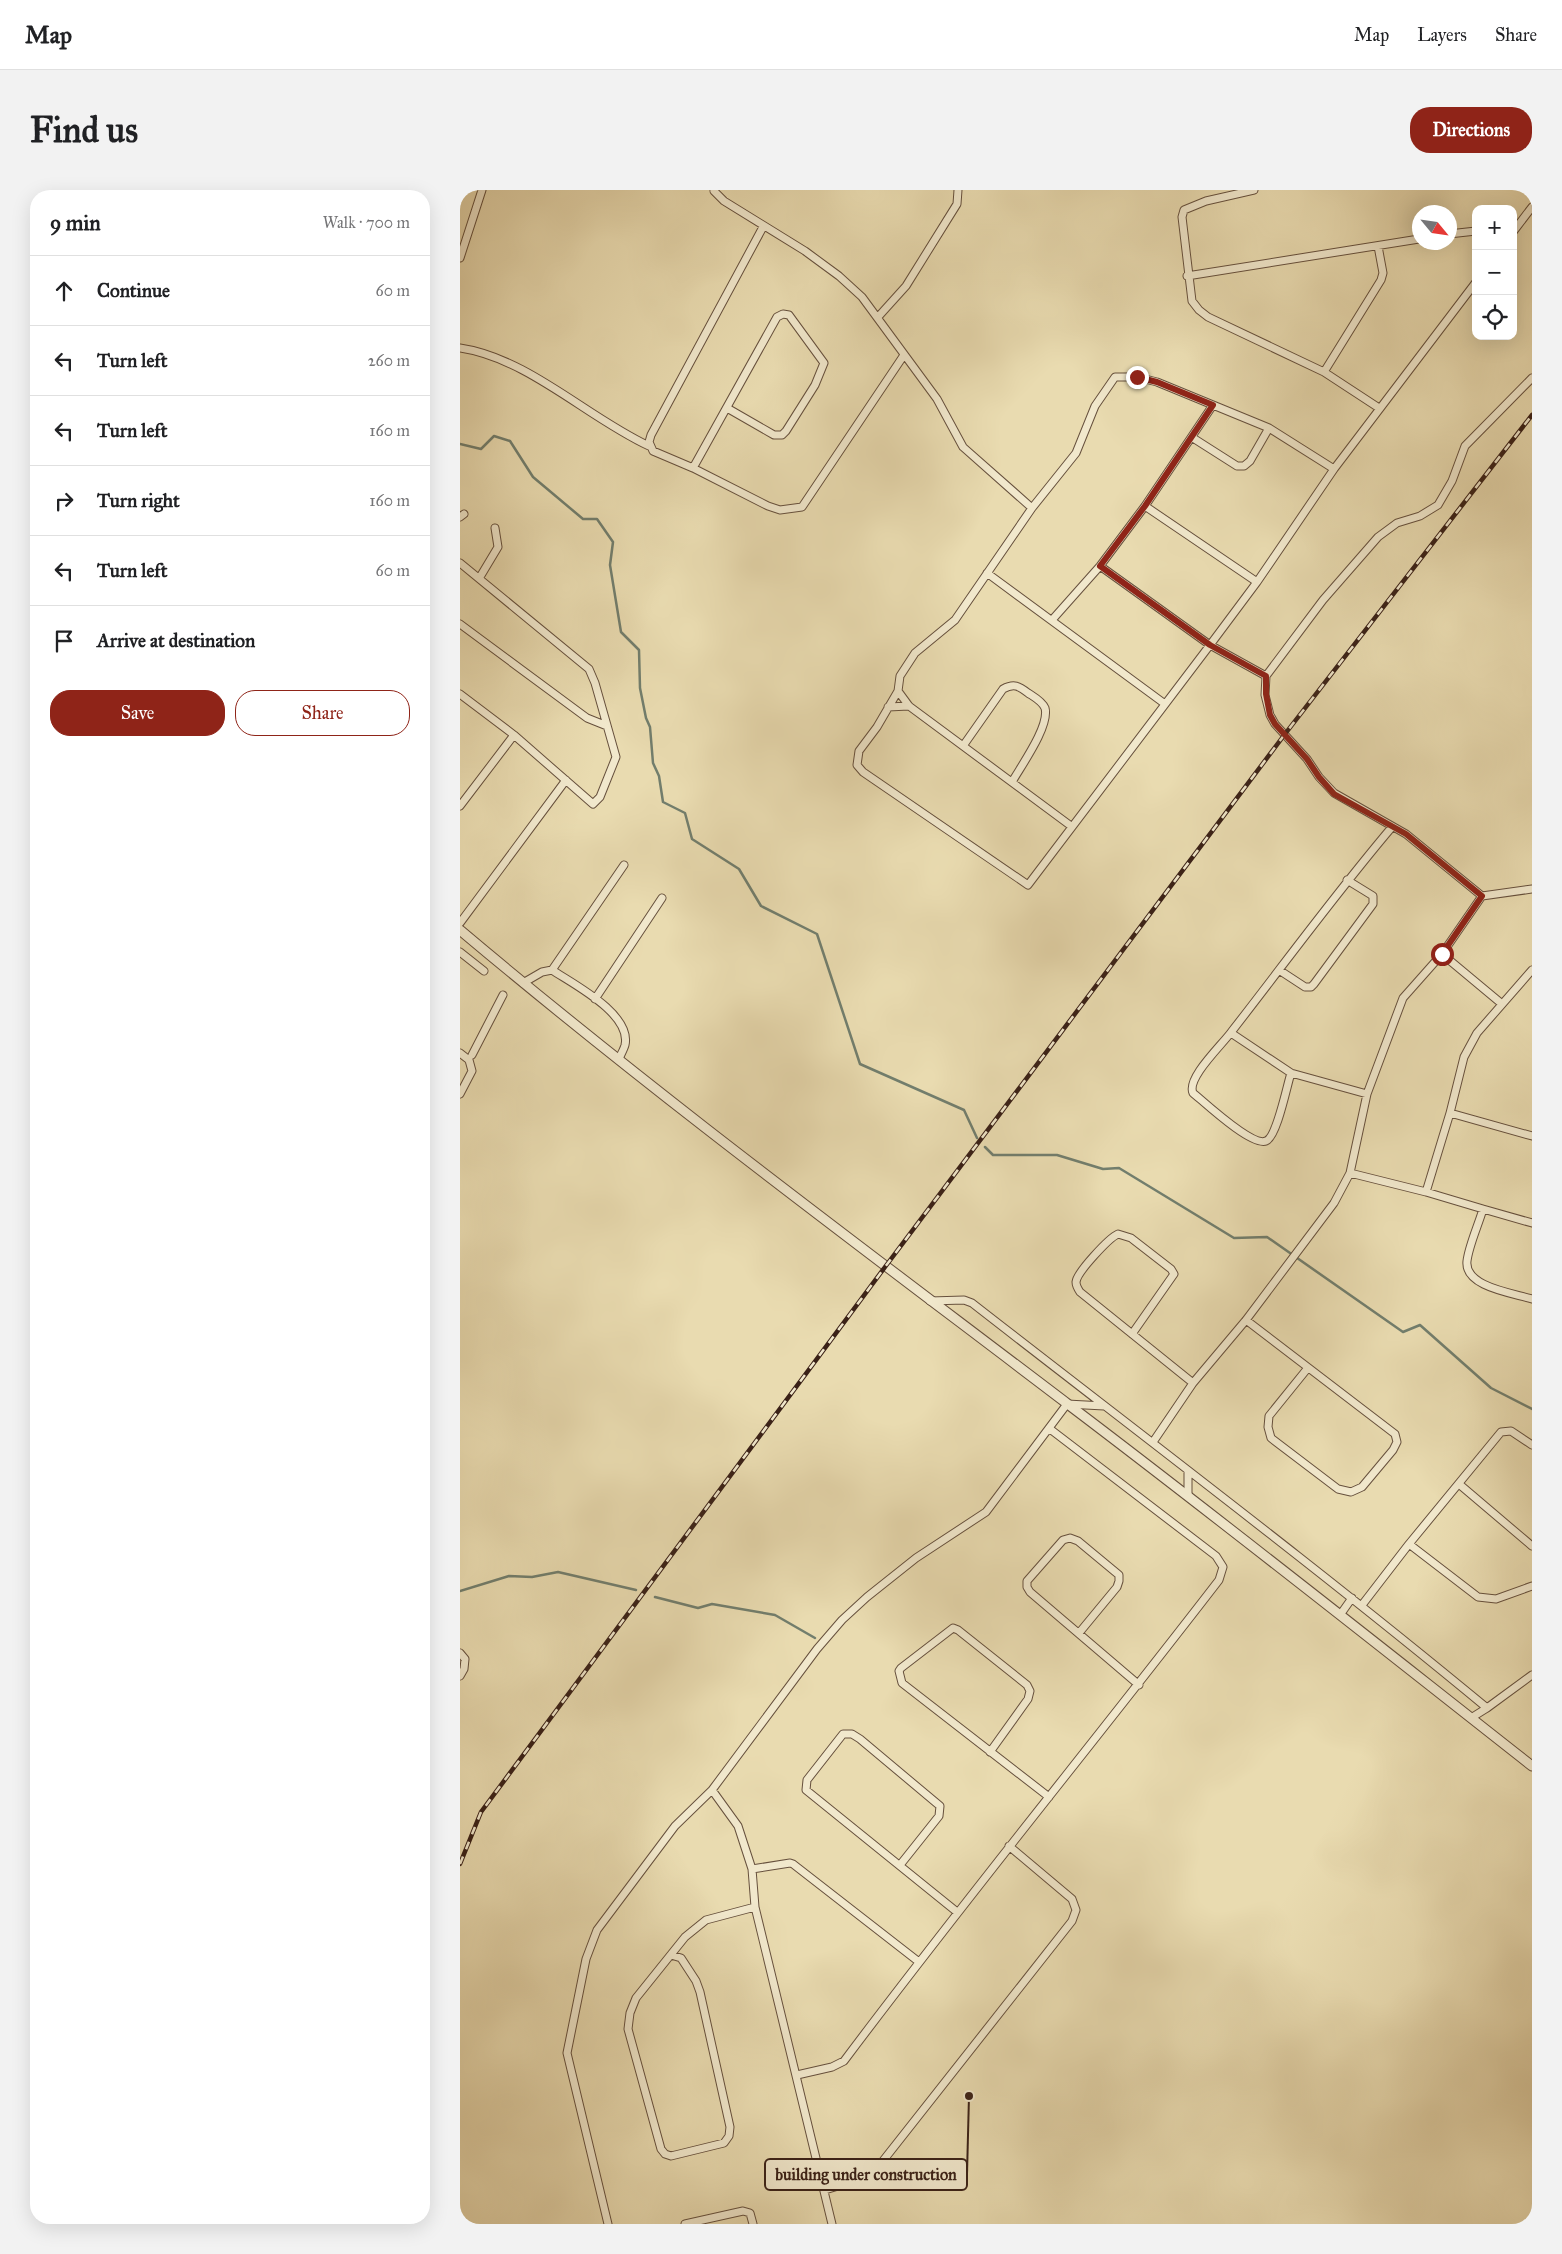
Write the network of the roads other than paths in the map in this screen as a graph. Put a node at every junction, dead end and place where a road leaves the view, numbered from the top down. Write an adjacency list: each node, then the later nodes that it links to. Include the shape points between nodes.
1 (482, 190): 12 (street)
2 (714, 190): 6 (street, via 724,202)
3 (958, 190): 15 (street, via 957,204 906,286)
4 (1254, 190): 13 (street, via 1198,203 1184,210)
5 (1532, 207): 7 (street)
6 (763, 227): 15 (street, via 805,251 838,276 862,297); 25 (street, via 650,435)
7 (1517, 227)
8 (1472, 231): 9 (street)
9 (1457, 233)
10 (1412, 240): 11 (street)
11 (1378, 246): 13 (street); 18 (street, via 1383,273 1381,280)
12 (460, 258)
13 (1187, 276): 18 (street, via 1192,301 1208,317)
14 (1472, 287): 22 (street)
15 (878, 317): 17 (street)
16 (460, 348): 25 (street, via 493,356 559,391 623,434)
17 (904, 355): 26 (street, via 802,508 780,510 768,506); 29 (street, via 937,399 963,447)
18 (1324, 372): 22 (street)
19 (1532, 378): 39 (street, via 1465,446 1452,481 1438,505 1420,516 1397,523 1378,537 1324,600)
20 (1213, 405): 23 (street); 24 (street); 29 (street, via 1157,382 1137,377 1115,377 1095,406 1076,453)
21 (727, 408): 21 (street, via 777,317 789,315 824,363 815,385 786,431 782,435 774,435); 26 (street)
22 (1379, 408): 27 (street)
23 (1269, 428): 24 (street, via 1244,466 1237,466); 27 (street)
24 (1192, 438): 28 (street)
25 (649, 446): 26 (street, via 653,451)
26 (693, 468)
27 (1334, 469): 35 (street)
28 (1145, 506): 32 (street); 35 (street)
29 (1032, 508): 33 (street)
30 (495, 528): 34 (street, via 498,547)
31 (460, 563): 34 (street)
32 (1100, 566): 36 (street); 38 (street)
33 (988, 572): 36 (street); 40 (street, via 955,620 915,653 900,676)
34 (480, 577): 45 (street, via 588,669)
35 (1257, 582): 38 (street)
36 (1052, 620): 42 (street)
37 (460, 624): 45 (street, via 587,718)
38 (1210, 645): 39 (street); 42 (street)
39 (1266, 676): 52 (street, via 1270,715 1319,777 1334,794)
40 (898, 691): 43 (street); 44 (street)
41 (460, 694): 46 (street)
42 (1165, 704): 51 (street)
43 (909, 706): 44 (street); 47 (street)
44 (888, 707): 51 (street, via 859,751 857,765 1028,885)
45 (607, 726): 48 (street, via 616,757 600,797 593,804)
46 (514, 736): 48 (street); 50 (street)
47 (963, 746): 49 (street); 49 (street, via 1003,688 1021,687 1042,703 1045,718 1041,732)
48 (566, 780): 58 (street)
49 (1012, 782): 51 (street)
50 (460, 806)
51 (1071, 826)
52 (1392, 827): 54 (street); 56 (street, via 1406,834)
53 (624, 865): 62 (street)
54 (1347, 880): 63 (street); 63 (street, via 1373,896 1373,904 1314,984 1305,987)
55 (1532, 889): 56 (street)
56 (1482, 896): 61 (street)
57 (662, 898): 68 (street)
58 (460, 923)
59 (460, 930): 66 (street)
60 (460, 952): 65 (street)
61 (1442, 954): 69 (street); 76 (street, via 1402,998)
62 (552, 970): 66 (street); 68 (street)
63 (1279, 970): 70 (street)
64 (1532, 970): 69 (street)
65 (484, 971)
66 (523, 983): 73 (street)
67 (503, 995): 72 (street)
68 (595, 999): 73 (street, via 621,1024 625,1044)
69 (1502, 1004): 77 (street, via 1477,1033 1464,1057)
70 (1231, 1033): 74 (street); 74 (street, via 1194,1077 1191,1088 1207,1105 1246,1135 1261,1141 1270,1138)
71 (460, 1053): 75 (street, via 469,1060 472,1071)
72 (472, 1055)
73 (619, 1059): 84 (street)
74 (1291, 1073): 76 (street)
75 (460, 1094)
76 (1367, 1094): 79 (street)
77 (1450, 1113): 78 (street); 80 (street)
78 (1532, 1136)
79 (1350, 1173): 80 (street); 85 (street, via 1334,1203)
80 (1426, 1192): 81 (street)
81 (1483, 1210): 82 (street); 83 (street, via 1466,1262 1470,1276 1479,1283)
82 (1532, 1222)
83 (1532, 1299)
84 (930, 1301): 89 (street); 90 (street, via 964,1300 972,1303)
85 (1246, 1320): 87 (street); 88 (street)
86 (1132, 1334): 86 (street, via 1080,1292 1076,1283 1108,1241 1118,1234 1131,1238 1174,1274); 88 (street)
87 (1307, 1369): 87 (street, via 1395,1434 1397,1442 1393,1450 1362,1487 1351,1492 1338,1489 1271,1438 1269,1416)
88 (1194, 1383): 92 (street)
89 (1068, 1404): 90 (street); 91 (street); 96 (street)
90 (1104, 1406): 92 (street)
91 (1050, 1429): 107 (street, via 1216,1556 1223,1567 1219,1580); 112 (street, via 986,1512 916,1558 842,1620)
92 (1153, 1442): 94 (street)
93 (1532, 1445): 95 (street, via 1511,1431 1501,1432)
94 (1188, 1471): 96 (street); 100 (street)
95 (1459, 1484): 97 (street); 98 (street)
96 (1188, 1496): 102 (street)
97 (1409, 1544): 99 (street, via 1478,1597 1496,1599); 101 (street)
98 (1532, 1546)
99 (1532, 1586)
100 (1352, 1598): 101 (street); 102 (street)
101 (1362, 1605): 108 (street)
102 (1340, 1615): 109 (street)
103 (1079, 1633): 103 (street, via 1027,1587 1027,1581 1033,1574 1063,1540 1070,1538 1118,1574 1119,1581); 107 (street)
104 (460, 1653): 106 (street, via 465,1659)
105 (1532, 1675): 108 (street)
106 (460, 1676)
107 (1139, 1685): 113 (street)
108 (1487, 1708): 109 (street)
109 (1471, 1718): 111 (street)
110 (990, 1752): 110 (street, via 899,1678 901,1668 953,1628 1027,1685 1030,1691 1028,1699); 113 (street)
111 (1532, 1766)
112 (712, 1790): 116 (street, via 738,1826); 123 (street, via 675,1826 596,1930 586,1959 566,2053)
113 (1049, 1797): 114 (street)
114 (1008, 1846): 118 (street); 122 (street, via 1072,1899 1076,1910 1072,1921 871,2176)
115 (900, 1865): 115 (street, via 806,1790 807,1780 843,1734 852,1734 860,1739 940,1806 939,1816); 118 (street)
116 (752, 1870): 117 (street); 120 (street, via 793,1864)
117 (755, 1907): 119 (street, via 706,1920 684,1937); 121 (street)
118 (957, 1912): 120 (street)
119 (670, 1955): 119 (street, via 636,1998 628,2029 660,2149 671,2156 724,2143 730,2127 698,1986 681,1958)
120 (919, 1962): 121 (street, via 844,2061)
121 (797, 2075): 122 (street)
122 (825, 2190): 126 (street)
123 (608, 2224)
124 (685, 2224): 125 (street, via 743,2211 750,2213)
125 (753, 2224)
126 (832, 2224)

